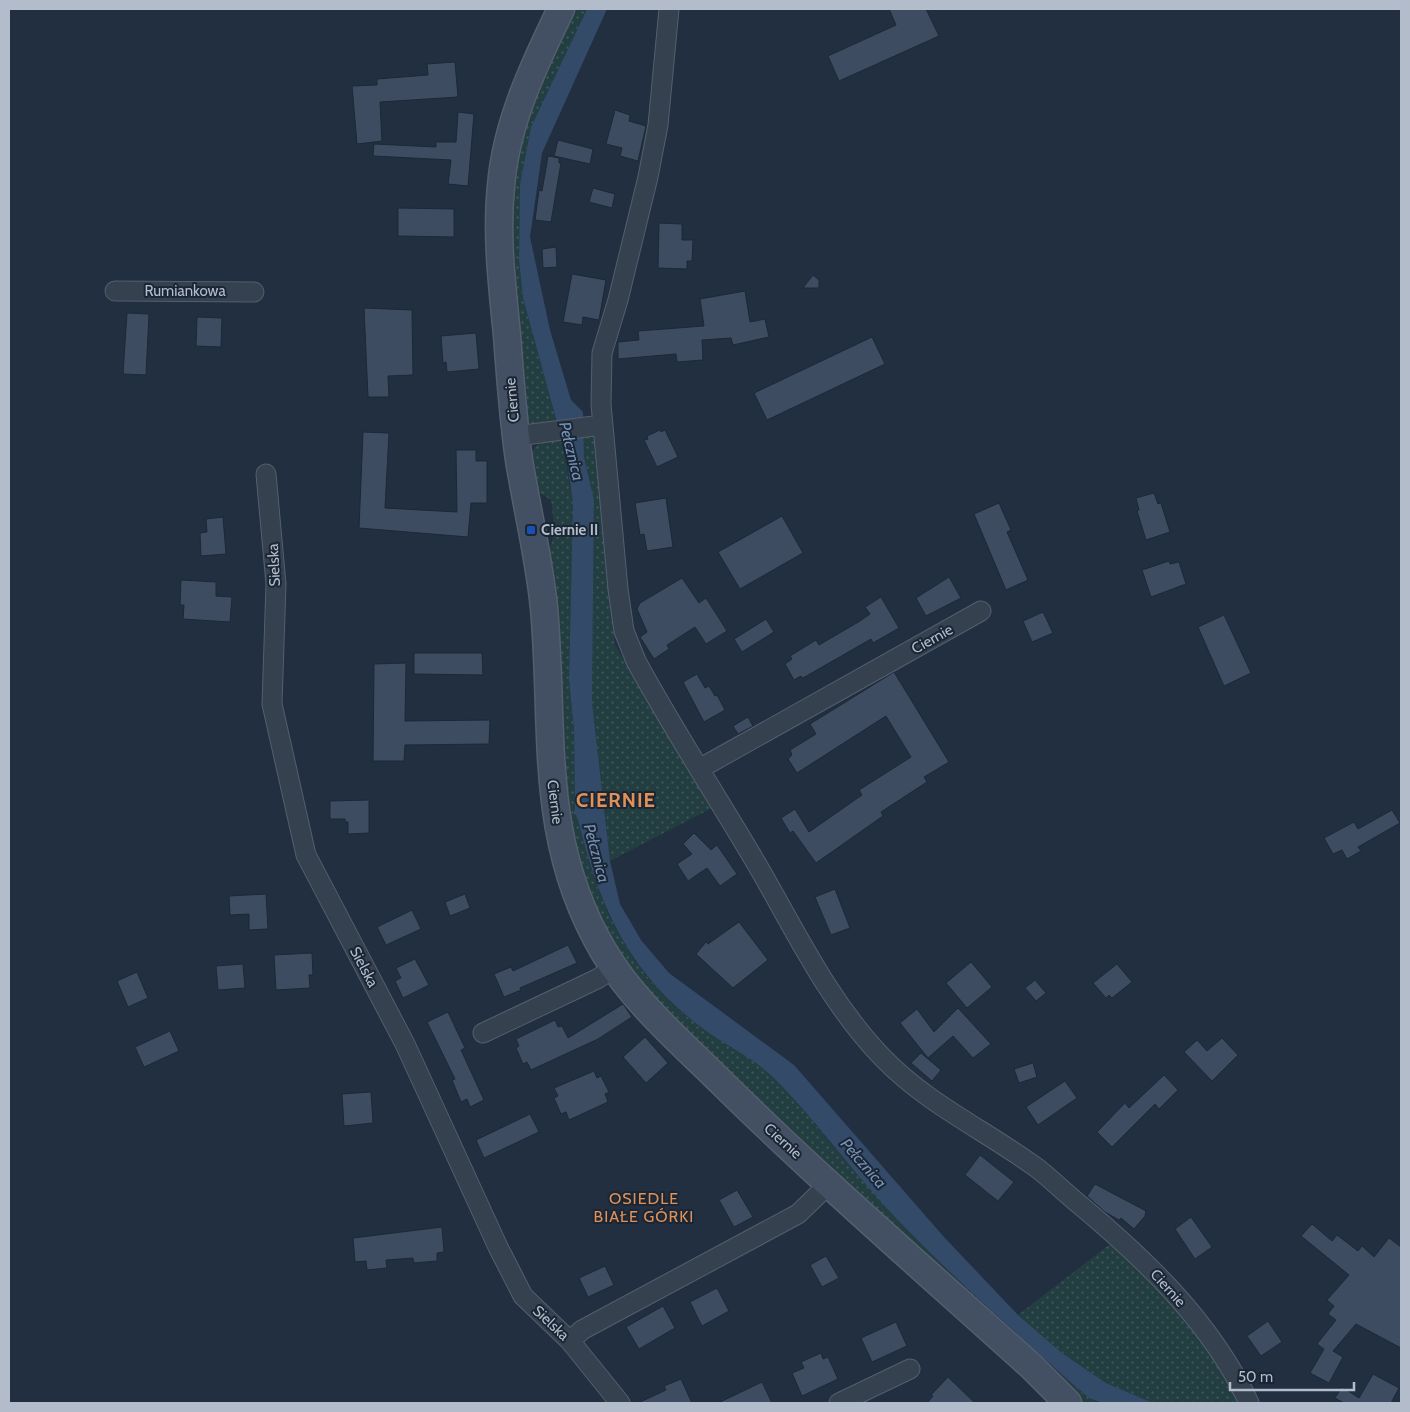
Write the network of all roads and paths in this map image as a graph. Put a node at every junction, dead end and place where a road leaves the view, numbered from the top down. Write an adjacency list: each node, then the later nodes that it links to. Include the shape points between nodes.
1 (561, 9): 6 (street, Ciernie, via 520,101 509,136 501,181 499,257)
2 (669, 9): 5 (street, Ciernie, via 658,125 618,300 602,353)
3 (115, 291): 4 (street, Rumiankowa)
4 (254, 292)
5 (594, 426): 6 (street); 9 (street, Ciernie, via 624,631 649,685)
6 (516, 436): 10 (street, Ciernie, via 544,608 555,810 576,892 589,925)
7 (266, 474): 13 (street, Sielska, via 276,584 272,704 306,855 405,1044 519,1289 540,1314)
8 (981, 611): 9 (street, Ciernie)
9 (699, 769): 18 (street, Ciernie, via 836,999 859,1031 883,1058 935,1103 1037,1169 1122,1240 1204,1329)
10 (614, 968): 11 (street); 12 (street, Ciernie, via 666,1028)
11 (483, 1033)
12 (830, 1183): 13 (street, via 798,1214 582,1330); 17 (street, Ciernie)
13 (570, 1341): 15 (street, Sielska)
14 (910, 1369): 16 (street)
15 (620, 1403)
16 (840, 1403)
17 (1068, 1403)
18 (1249, 1403)

